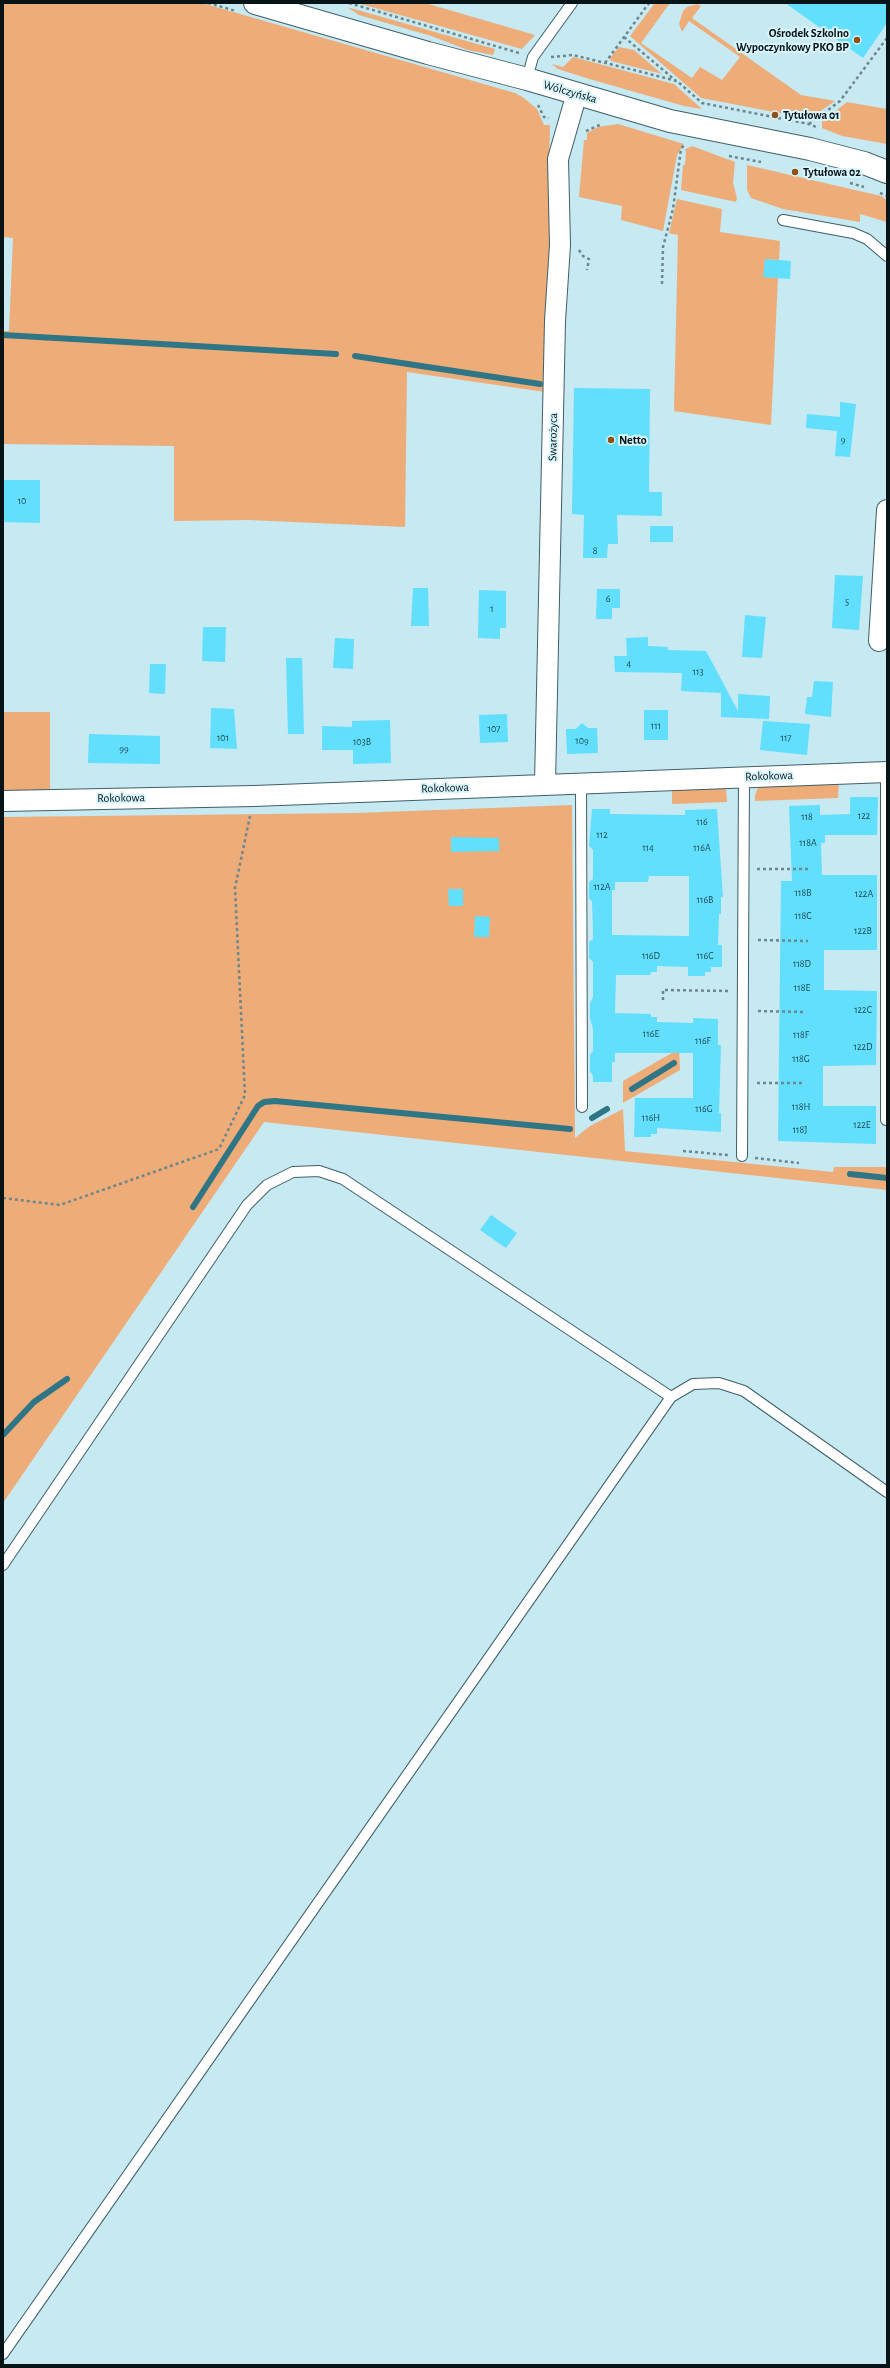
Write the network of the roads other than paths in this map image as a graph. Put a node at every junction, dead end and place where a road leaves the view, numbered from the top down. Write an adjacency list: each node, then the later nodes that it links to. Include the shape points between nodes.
1 (255, 3): 3 (main road, Wólczyńska)
2 (572, 3): 3 (lane, via 533,57)
3 (527, 79): 4 (main road, Wólczyńska)
4 (577, 93): 5 (main road, Wólczyńska, via 670,121 810,149 864,163); 13 (street, Swarożyca, via 558,159 560,245 555,337)
5 (887, 172)
6 (783, 220): 7 (lane, via 853,233 867,239)
7 (887, 256)
8 (887, 510): 9 (street)
9 (879, 641)
10 (886, 772): 11 (street, Rokokowa); 16 (lane)
11 (744, 776): 12 (street, Rokokowa); 17 (lane)
12 (581, 783): 13 (street, Rokokowa); 15 (lane)
13 (545, 784): 14 (street, Rokokowa, via 254,796)
14 (3, 801)
15 (582, 1107)
16 (886, 1120)
17 (742, 1156)
18 (671, 1397): 19 (lane, via 693,1384 719,1383 744,1391); 20 (lane, via 343,1179 319,1171 293,1172 267,1185 247,1205); 21 (lane)
19 (887, 1492)
20 (3, 1565)
21 (3, 2354)

